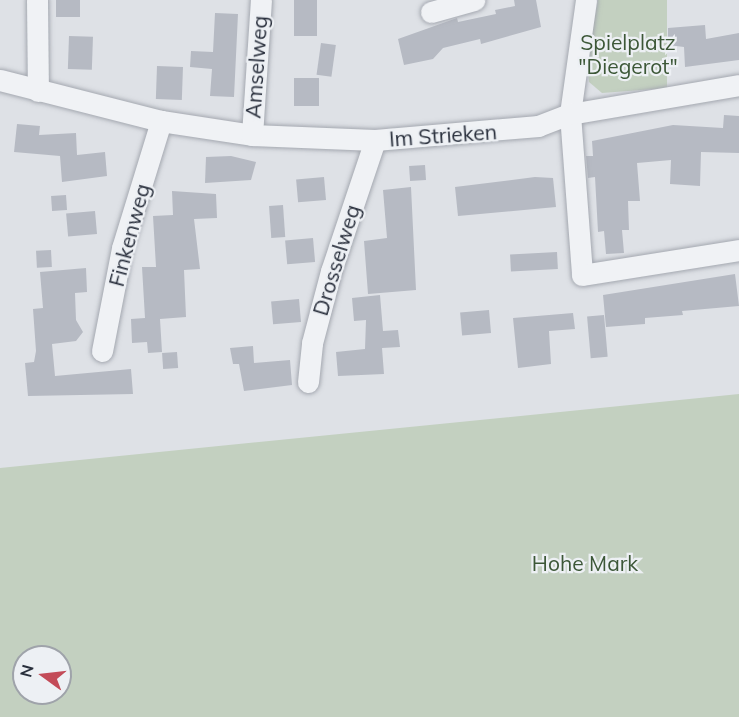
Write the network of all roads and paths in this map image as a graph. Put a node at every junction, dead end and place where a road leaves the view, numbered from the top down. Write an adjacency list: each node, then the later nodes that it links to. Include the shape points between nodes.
1 (37, 0): 8 (street)
2 (261, 0): 11 (street, Amselweg)
3 (474, 0): 5 (street)
4 (586, 0): 9 (street)
5 (431, 12)
6 (0, 80): 8 (street, Im Strieken)
7 (739, 85): 9 (street, Im Strieken)
8 (38, 91): 10 (street, Im Strieken)
9 (570, 114): 12 (street, Im Strieken, via 538,126 492,133); 13 (street, via 582,275)
10 (161, 121): 11 (street, Im Strieken); 14 (street, Finkenweg, via 122,248)
11 (252, 135): 12 (street, Im Strieken)
12 (375, 141): 15 (street, Drosselweg, via 331,271 312,343)
13 (739, 250)
14 (102, 351)
15 (308, 382)

